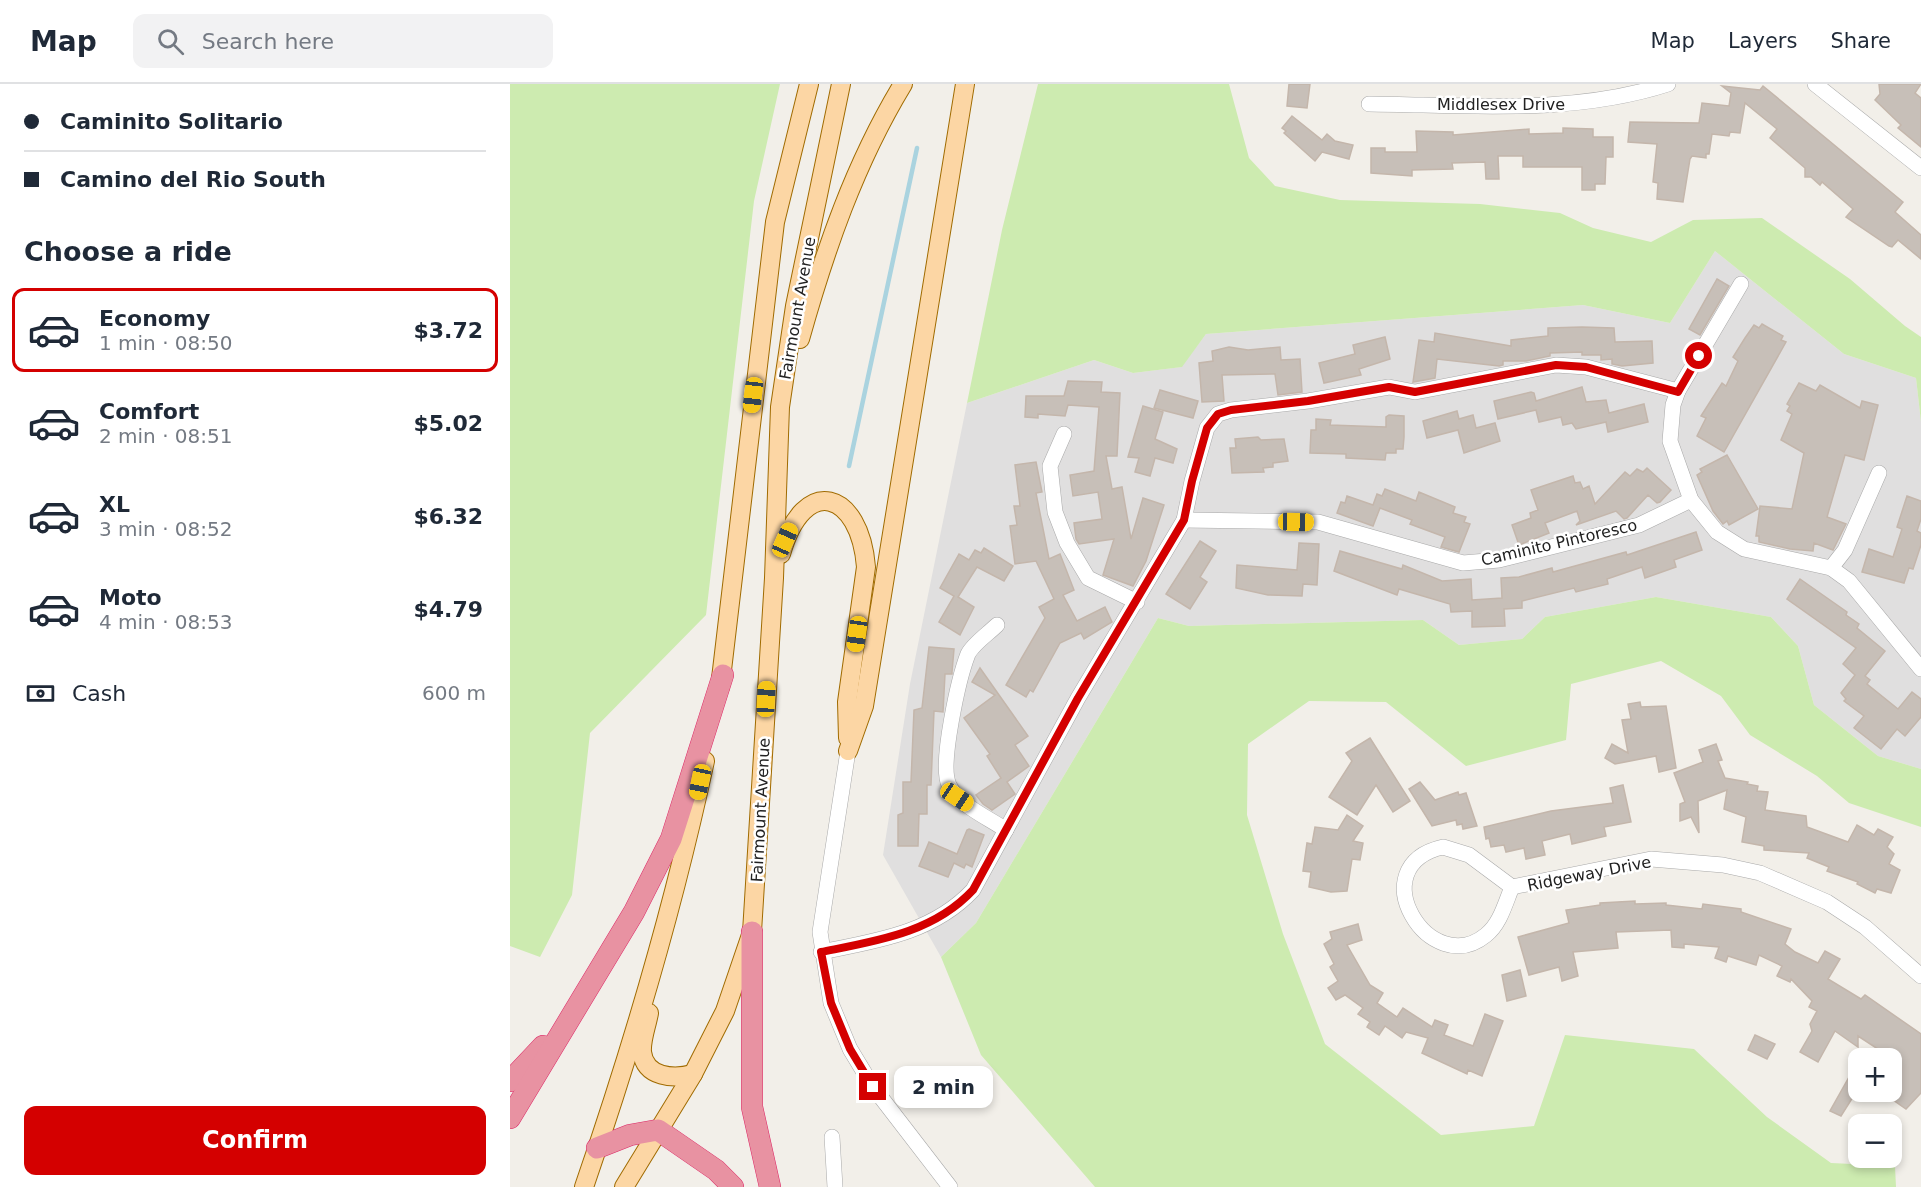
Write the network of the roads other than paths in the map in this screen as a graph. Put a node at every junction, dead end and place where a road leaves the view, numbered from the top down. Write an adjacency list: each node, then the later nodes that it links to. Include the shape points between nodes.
1 (809, 84): 22 (main road, Fairmount Avenue, via 775,222)
2 (841, 84): 12 (main road, Fairmount Avenue, via 795,306)
3 (903, 84): 12 (main road, via 883,117 835,225)
4 (965, 84): 23 (main road, via 864,706)
5 (1668, 84): 8 (street, Middlesex Drive, via 1637,94 1561,106)
6 (1815, 84): 7 (street)
7 (1834, 90): 9 (street)
8 (1369, 104)
9 (1921, 168)
10 (1741, 284): 11 (street)
11 (1678, 392): 15 (street, via 1670,441); 16 (street, via 1586,367 1556,365 1415,392 1389,387 1231,410 1218,414 1207,428)
12 (780, 407): 18 (main road, Fairmount Avenue)
13 (1064, 434): 19 (street, via 1050,466 1056,512 1067,543 1088,578)
14 (1879, 474): 17 (street, via 1845,550)
15 (1691, 500): 16 (street, Caminito Pintoresco, via 1639,525 1499,560 1463,563 1318,522); 17 (street, via 1717,532 1744,549)
16 (1184, 520): 19 (street)
17 (1831, 568): 21 (street, via 1849,581)
18 (774, 579): 23 (main road, via 785,540 801,512 814,502 828,501 843,507 856,523 864,544 866,567 847,702); 26 (main road, Fairmount Avenue)
19 (1137, 602): 24 (street, via 1078,698)
20 (998, 625): 24 (street, via 969,652 954,706 944,772 957,797)
21 (1921, 669)
22 (723, 675): 29 (main road, Fairmount Avenue, via 691,824); 30 (highway, via 671,839 634,912)
23 (848, 751): 27 (street, via 820,932)
24 (1006, 830): 27 (street, via 973,890 956,908 892,938)
25 (1512, 887): 25 (street, Ridgeway Drive, via 1469,855 1443,847 1428,850 1415,861 1406,875 1404,891 1407,908 1416,921 1440,943 1454,947 1486,936 1498,922); 28 (street, Ridgeway Drive, via 1651,859 1723,865 1760,873 1827,902 1865,927)
26 (752, 932): 31 (main road, Fairmount Avenue, via 725,1011); 40 (highway, via 752,1107)
27 (821, 952): 42 (street, via 831,1003 850,1049 873,1087)
28 (1921, 976)
29 (646, 991): 31 (main road, via 650,1007 642,1052 648,1065 660,1075 675,1078); 36 (main road, Fairmount Avenue)
30 (574, 1012): 32 (highway); 33 (highway)
31 (693, 1074): 34 (main road, Fairmount Avenue)
32 (510, 1081)
33 (510, 1118)
34 (658, 1130): 36 (highway, via 630,1135); 38 (main road, Fairmount Avenue); 39 (highway, via 716,1170)
35 (832, 1137): 41 (street)
36 (597, 1148): 37 (main road, Fairmount Avenue)
37 (584, 1187)
38 (624, 1187)
39 (733, 1187)
40 (770, 1187)
41 (835, 1187)
42 (950, 1187)

